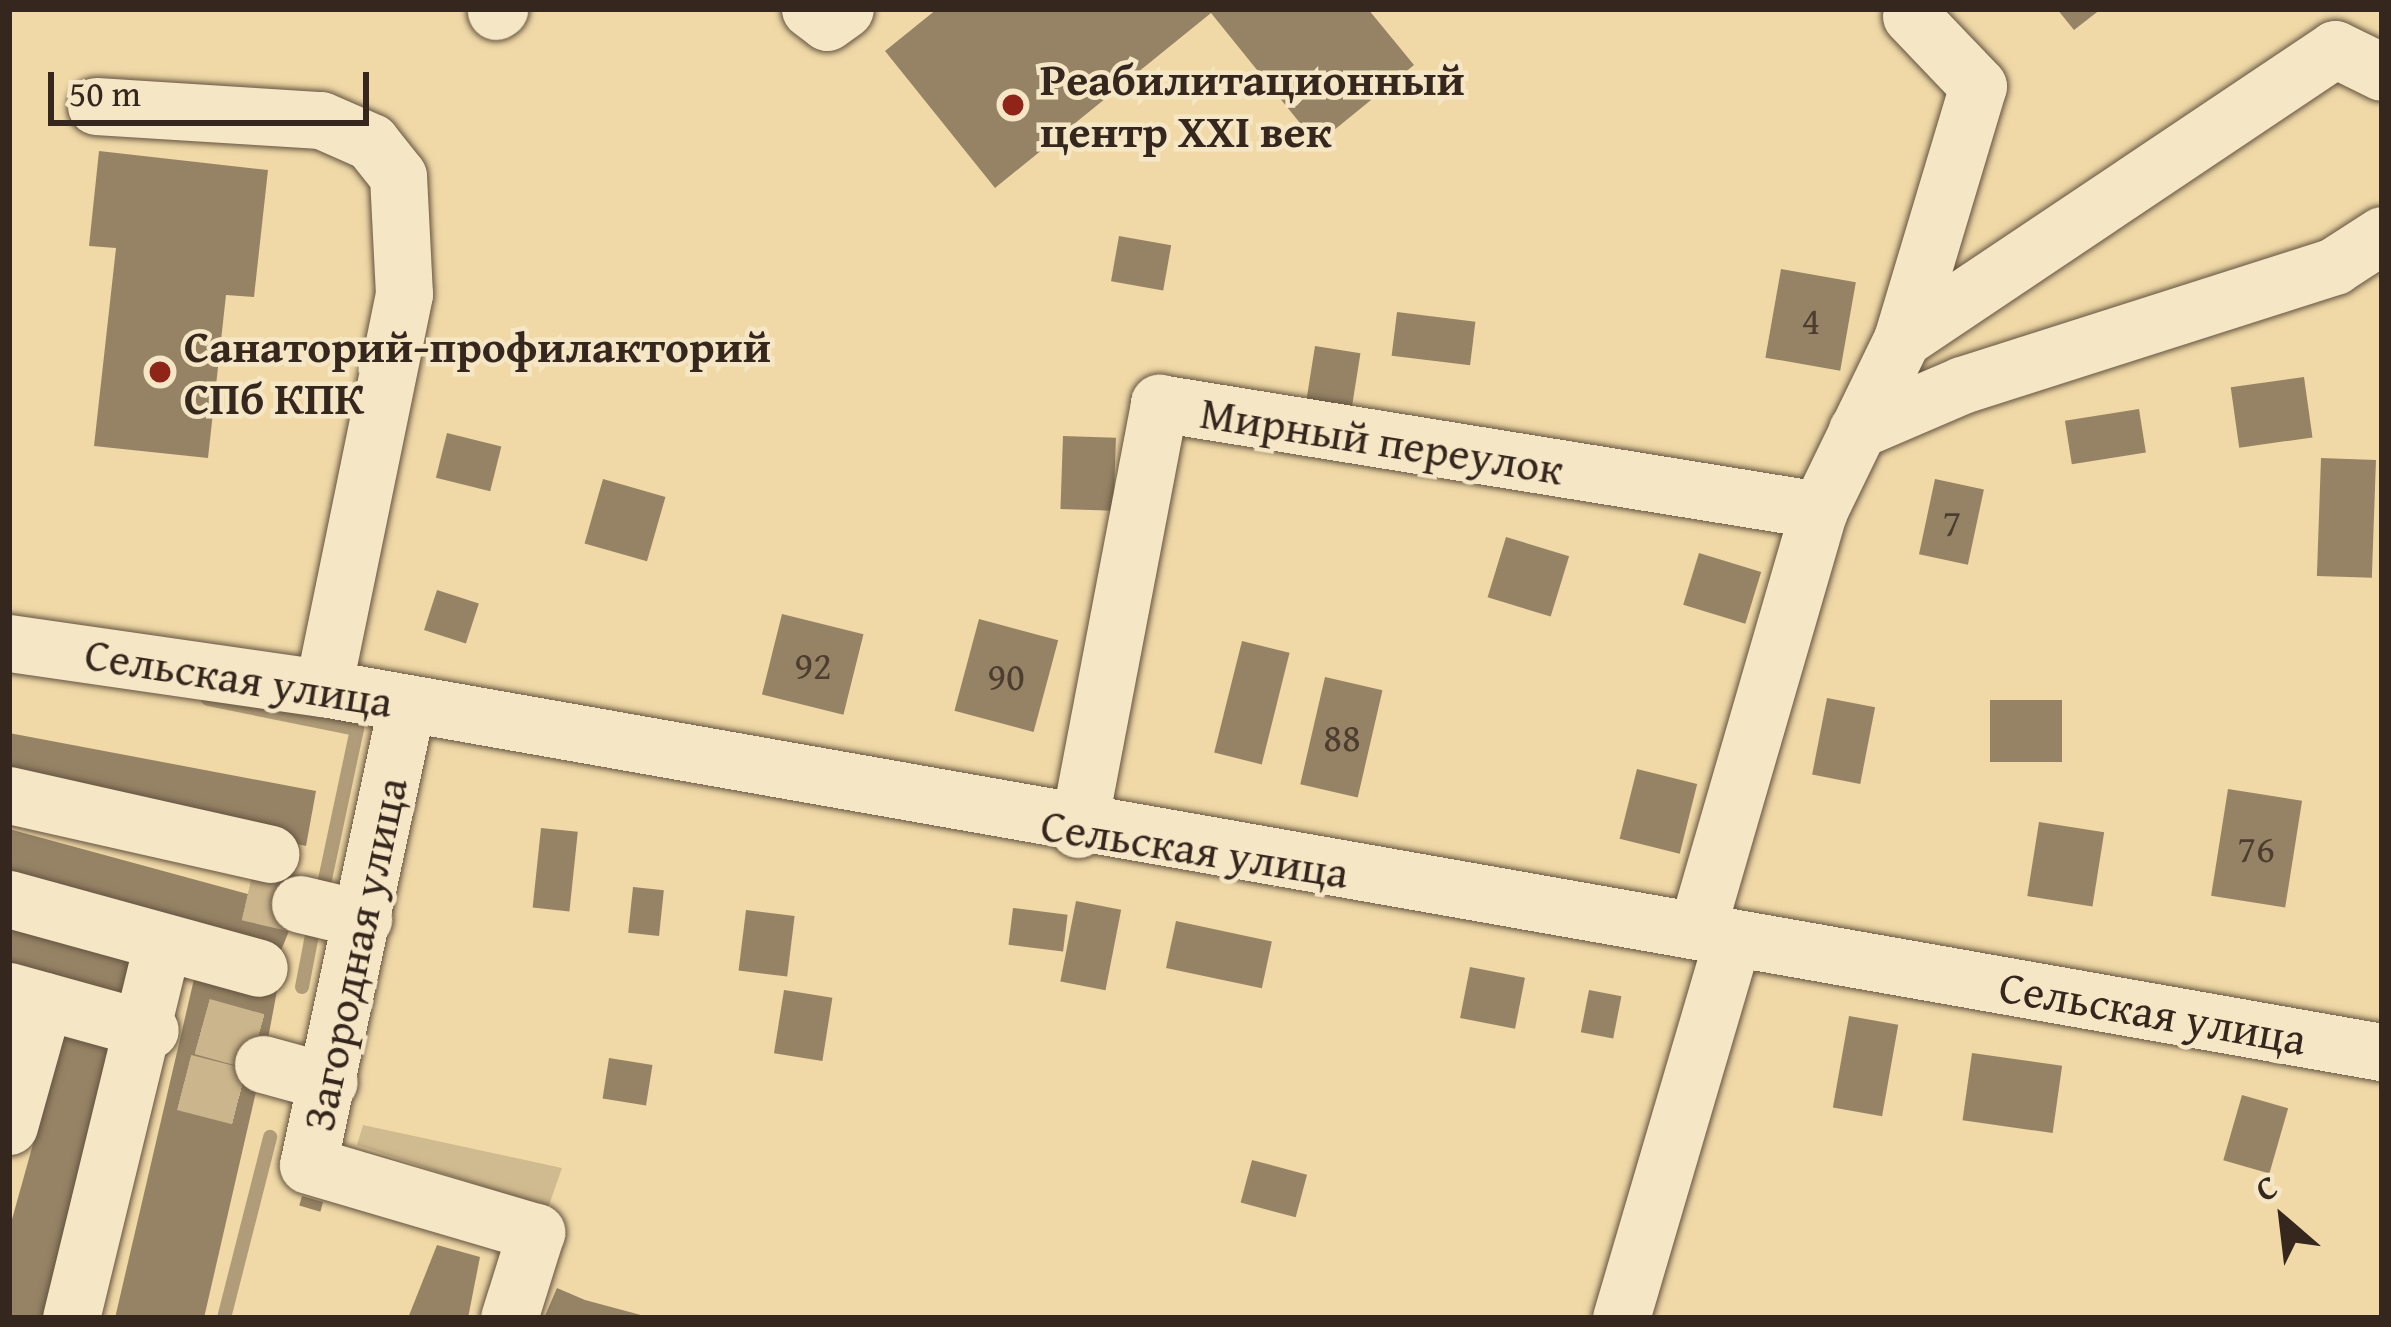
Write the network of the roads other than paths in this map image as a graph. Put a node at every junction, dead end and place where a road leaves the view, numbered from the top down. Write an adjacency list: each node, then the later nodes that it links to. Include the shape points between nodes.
1 (810, 9): 2 (street, via 827,22)
2 (845, 9)
3 (1911, 16): 7 (street, via 1978,86)
4 (2382, 72): 7 (street, via 2335,50)
5 (96, 106): 11 (street, via 322,120 371,142 398,176 404,294)
6 (2382, 235): 8 (street, via 2334,266 1962,385)
7 (1901, 339): 8 (street)
8 (1857, 430): 9 (street)
9 (1819, 510): 14 (street, Мирный переулок, via 1159,404); 19 (street)
10 (9, 643): 11 (street, Сельская улица)
11 (323, 688): 12 (street, Сельская улица)
12 (407, 703): 14 (street, Сельская улица); 18 (street, Загородная улица)
13 (9, 795): 15 (street)
14 (1078, 829): 19 (street, Сельская улица)
15 (270, 854)
16 (9, 898): 20 (street)
17 (300, 904): 18 (street)
18 (363, 919): 26 (street, Загородная улица, via 290,1071 308,1166 536,1232)
19 (1714, 934): 24 (street, Сельская улица); 28 (street)
20 (163, 942): 21 (street); 23 (street)
21 (259, 968)
22 (26, 996): 23 (street); 25 (street)
23 (150, 1030): 27 (street)
24 (2382, 1052)
25 (9, 1126)
26 (502, 1290)
27 (71, 1318)
28 (1621, 1318)

